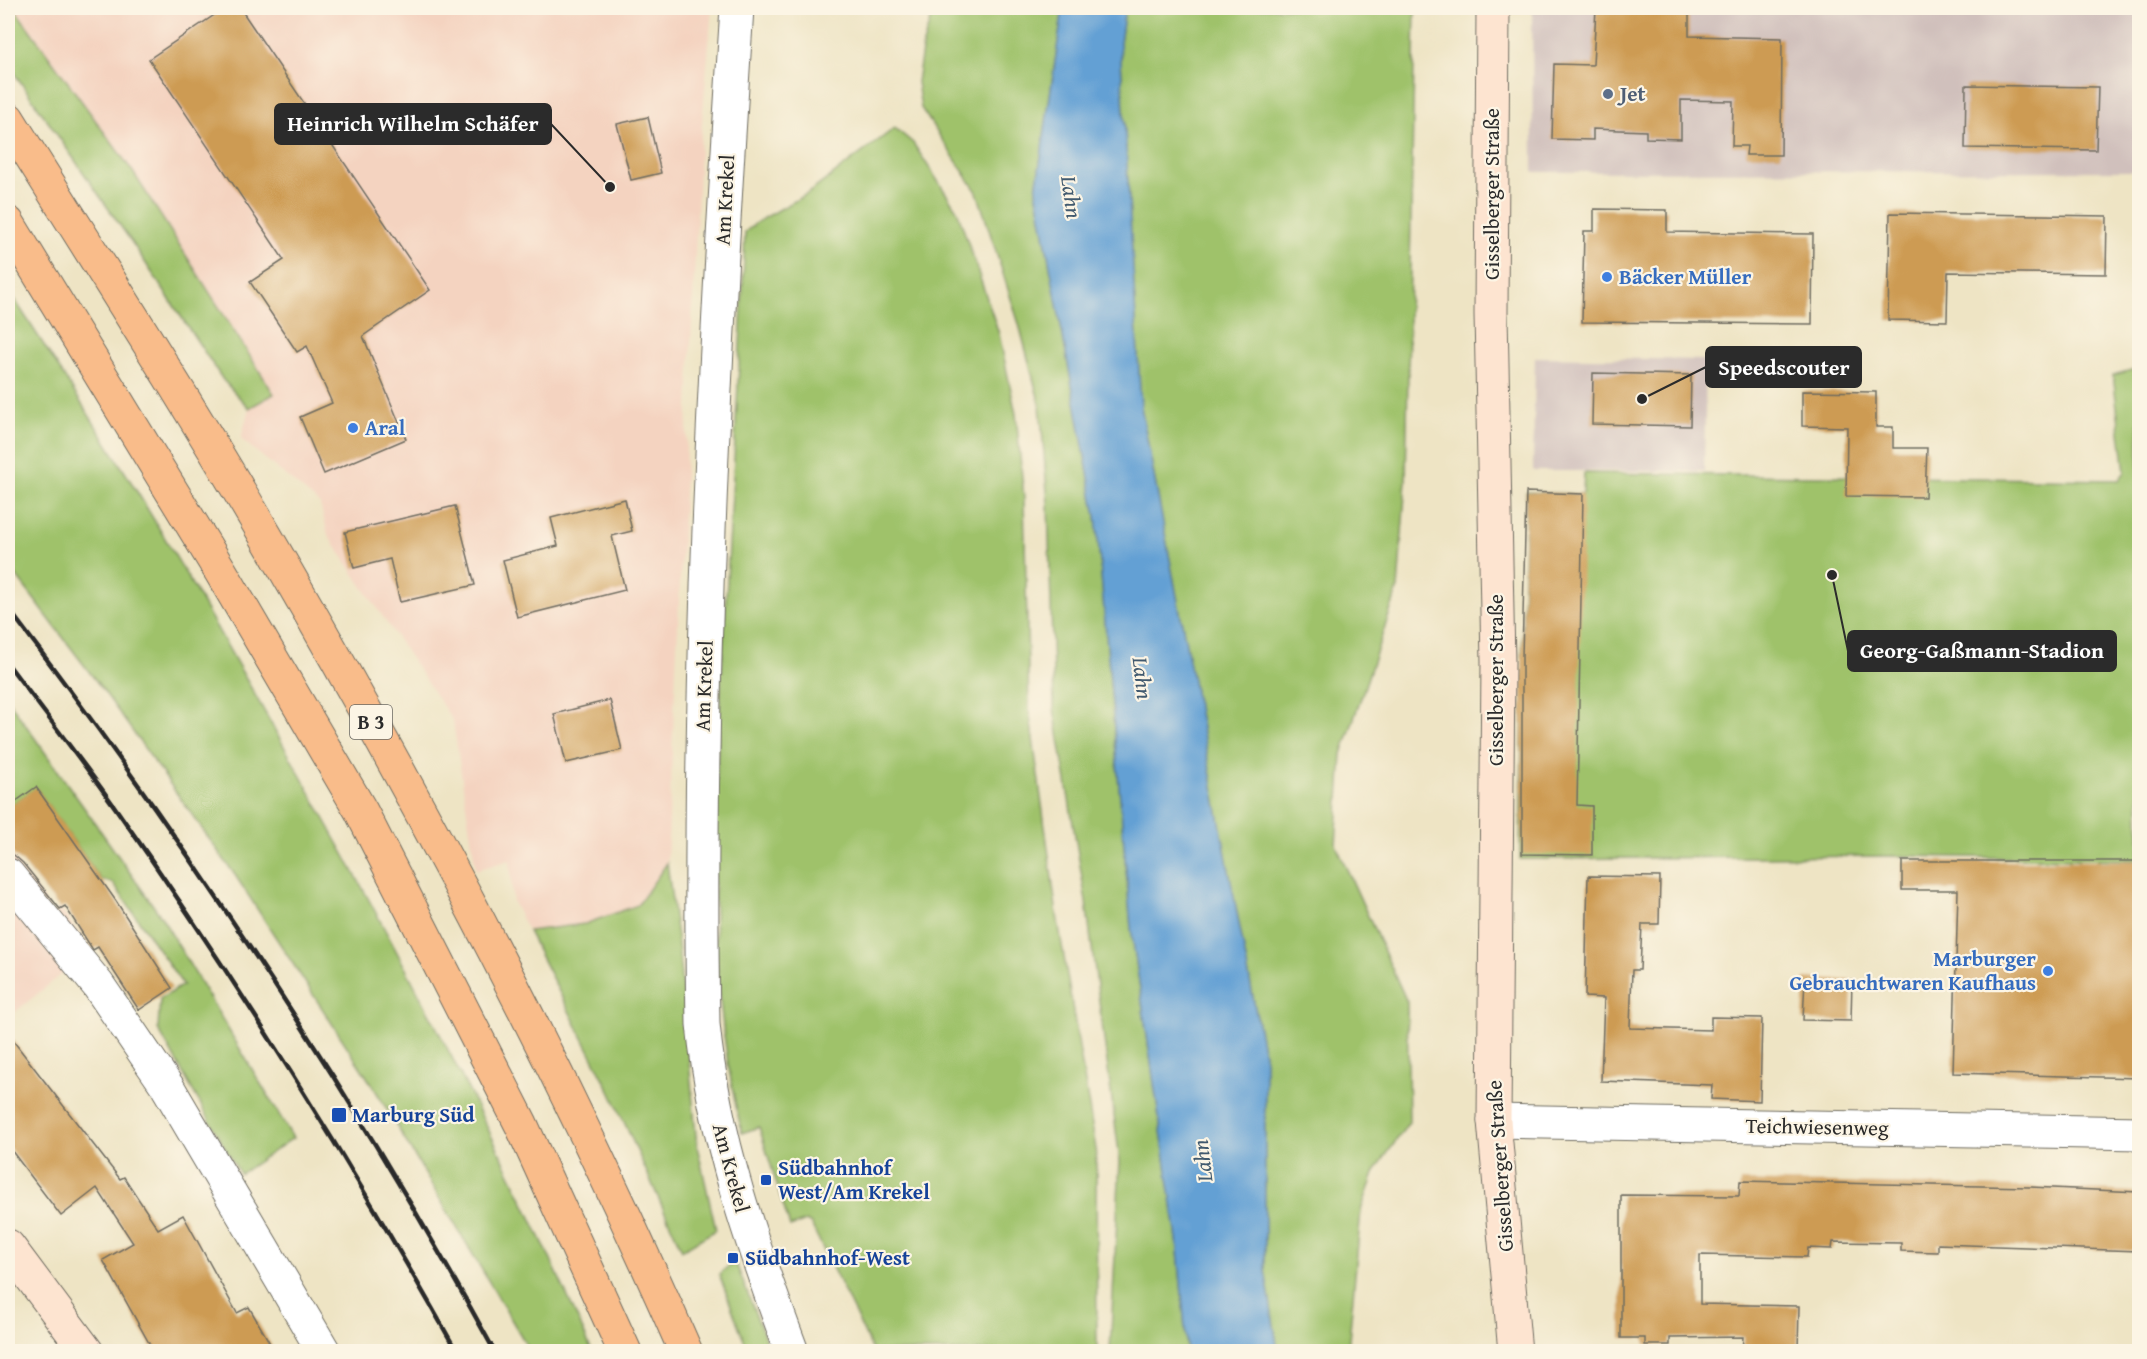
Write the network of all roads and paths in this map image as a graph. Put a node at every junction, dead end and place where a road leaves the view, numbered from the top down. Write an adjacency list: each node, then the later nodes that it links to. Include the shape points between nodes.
1 (737, 8): 14 (street, Am Krekel, via 723,219 702,710 703,1024 708,1075 736,1193)
2 (1493, 8): 6 (main road, Gisselberger Straße, via 1491,314 1498,662)
3 (8, 119): 13 (highway, B 3, via 272,546 379,735 546,1050)
4 (8, 223): 12 (highway, B 3, via 361,811 521,1124)
5 (8, 875): 11 (street, via 98,985 167,1086)
6 (1494, 1120): 7 (street, Teichwiesenweg); 9 (main road, Gisselberger Straße)
7 (2139, 1134)
8 (8, 1246): 10 (main road)
9 (1513, 1336): 15 (main road)
10 (87, 1352)
11 (324, 1352)
12 (625, 1352)
13 (686, 1352)
14 (792, 1352)
15 (1499, 1352)

